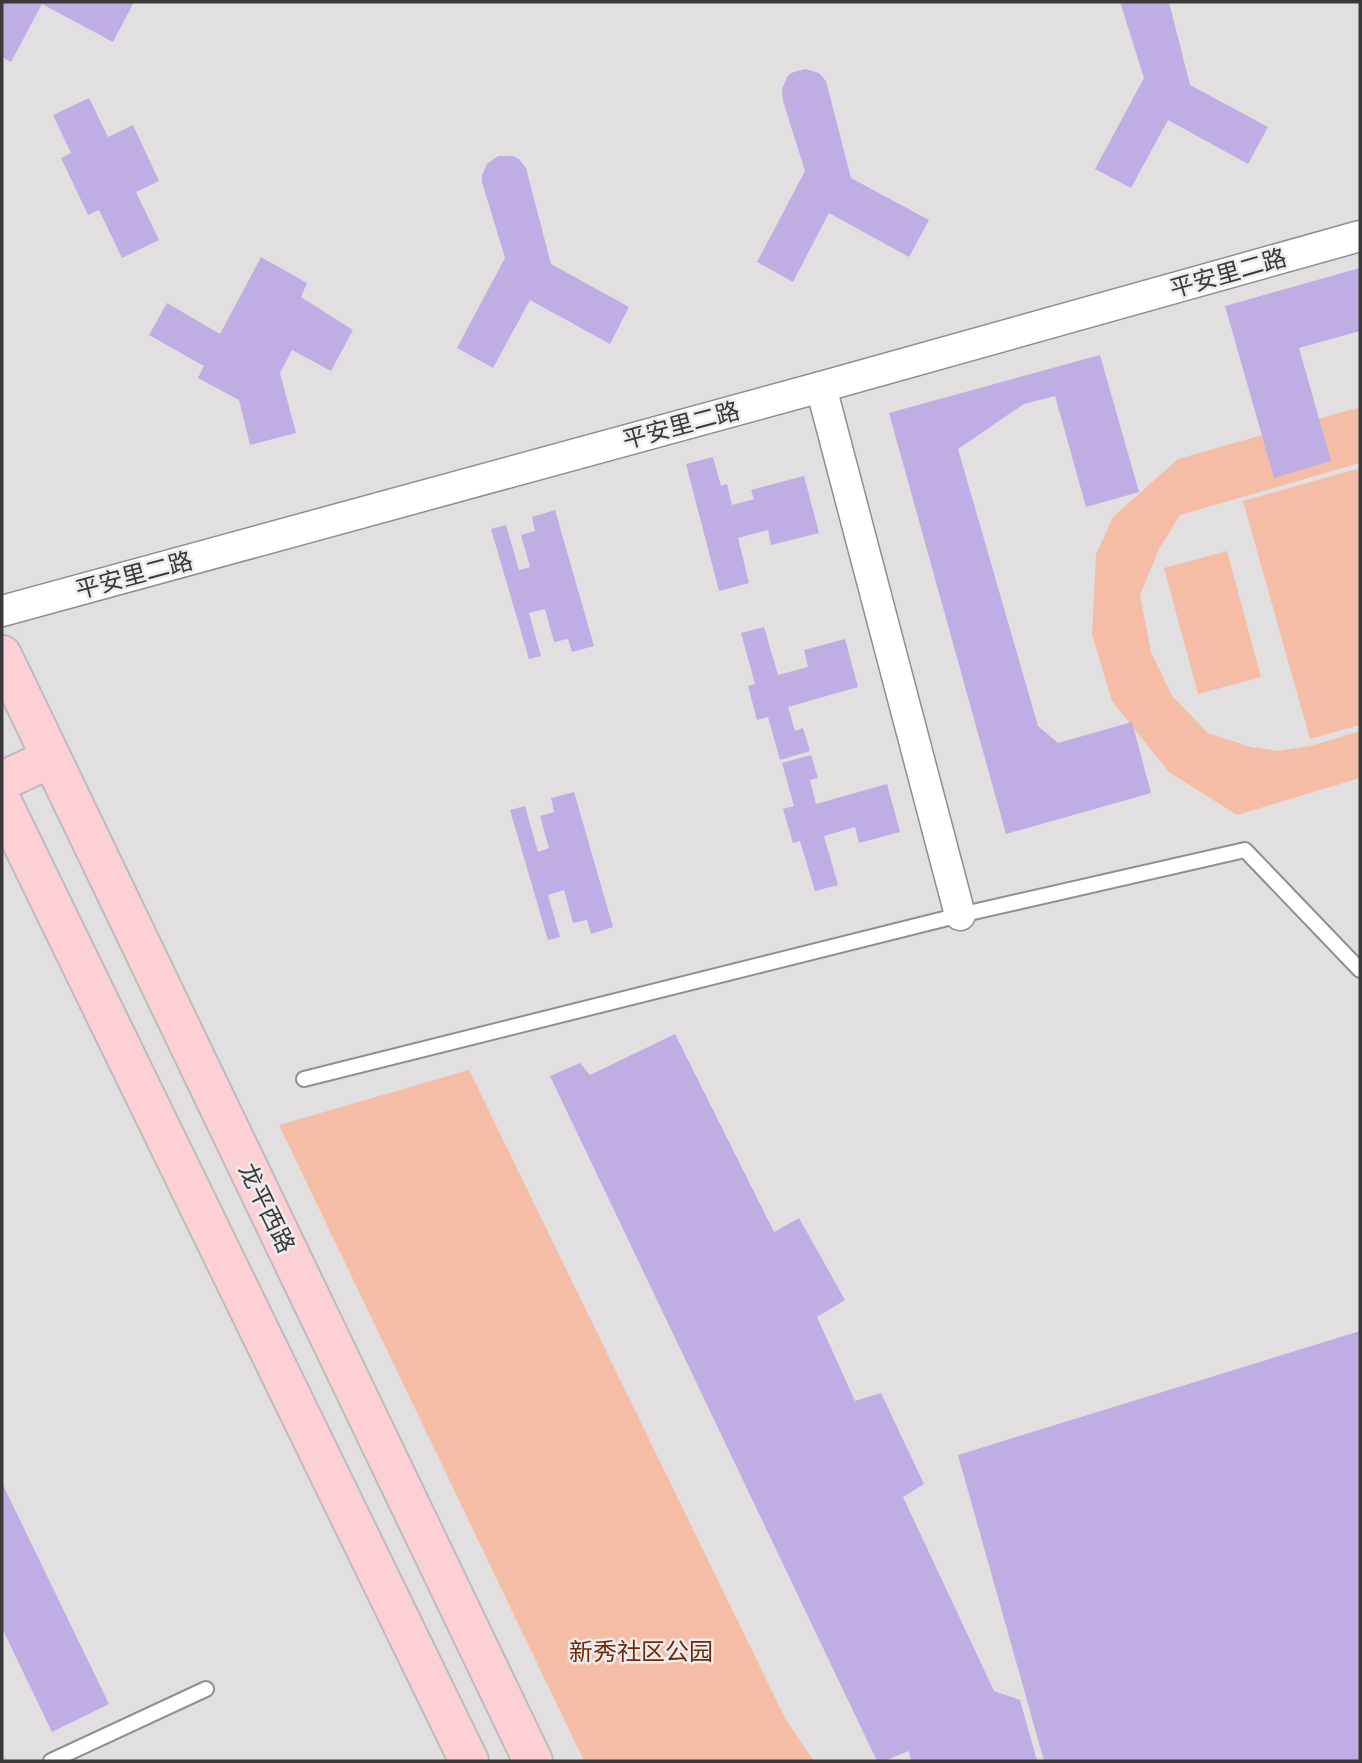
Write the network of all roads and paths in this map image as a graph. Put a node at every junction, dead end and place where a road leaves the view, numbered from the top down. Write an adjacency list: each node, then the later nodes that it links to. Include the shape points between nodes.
1 (1360, 236): 2 (street, 平安里二路)
2 (821, 387): 3 (street, 平安里二路); 8 (street)
3 (2, 611)
4 (2, 655): 5 (main road, 龙平西路)
5 (51, 758): 6 (main road); 12 (main road, 龙平西路)
6 (2, 781)
7 (2, 802): 13 (main road)
8 (960, 915): 9 (lane, via 1245,850); 10 (lane)
9 (1360, 970)
10 (304, 1079)
11 (206, 1689): 14 (lane)
12 (509, 1710): 13 (main road); 15 (main road, 龙平西路)
13 (463, 1748)
14 (51, 1761)
15 (533, 1761)

